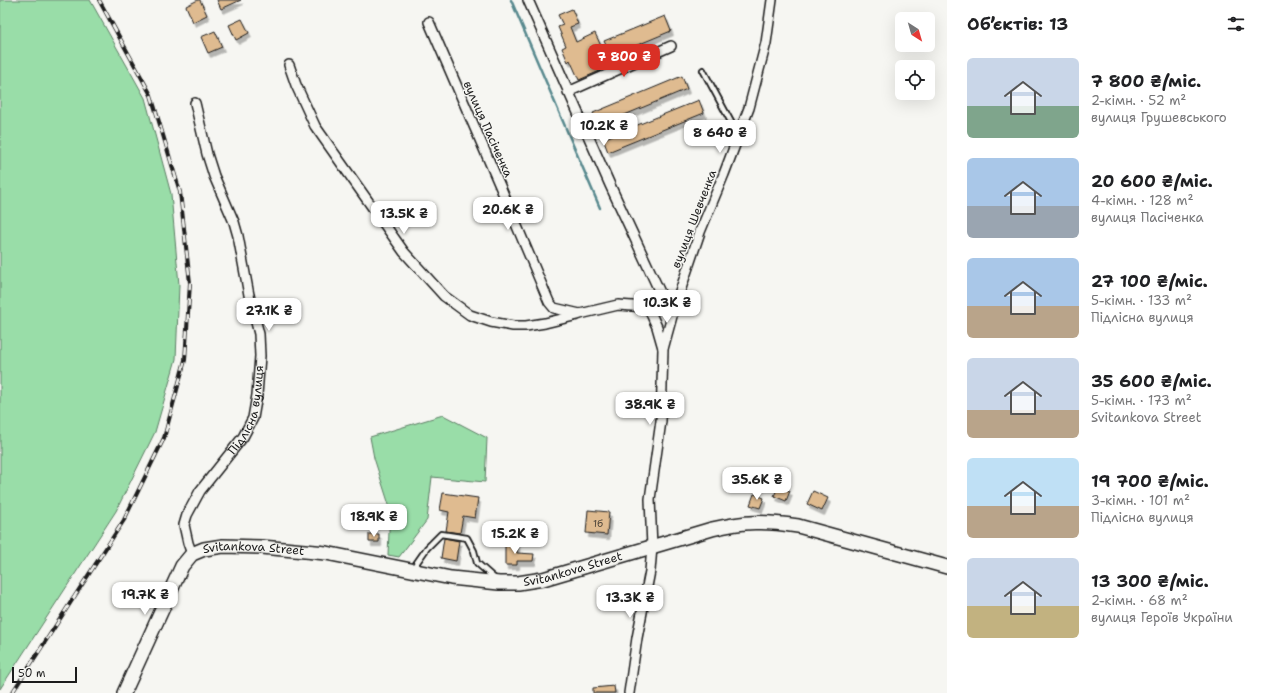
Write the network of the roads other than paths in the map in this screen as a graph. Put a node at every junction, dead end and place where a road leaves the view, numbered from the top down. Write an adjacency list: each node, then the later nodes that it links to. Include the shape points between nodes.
1 (528, 0): 7 (street)
2 (772, 0): 9 (street, вулиця Шевченка, via 766,43 749,108)
3 (429, 22): 12 (street, вулиця Пасіченка, via 549,302 554,308)
4 (671, 46): 7 (street)
5 (289, 65): 12 (street, вулиця Пасіченка, via 315,126 404,252 444,296 470,315 513,326 545,323)
6 (703, 70): 9 (lane)
7 (568, 92): 11 (street, via 664,302)
8 (196, 102): 15 (street, Підлісна вулиця, via 207,154 238,236 259,334 260,356 257,395 252,418 243,437 200,491 187,515 184,525)
9 (738, 135): 11 (street, вулиця Шевченка, via 700,232)
10 (648, 307): 11 (street, вулиця Пасіченка); 12 (street, вулиця Пасіченка, via 618,306); 13 (street)
11 (674, 309): 13 (street, вулиця Шевченка)
12 (580, 314)
13 (663, 349): 14 (street, via 661,421 650,499)
14 (652, 547): 16 (main road, Svitankova Street, via 733,524 773,522 798,526); 18 (main road, Svitankova Street, via 543,579); 20 (street)
15 (192, 554): 17 (main road, Svitankova Street, via 215,546 262,547 326,553); 19 (main road, via 177,576)
16 (947, 567)
17 (411, 570): 18 (main road, Svitankova Street, via 451,578); 18 (lane, via 441,534 467,538 477,563)
18 (499, 583)
19 (124, 693)
20 (629, 693)

